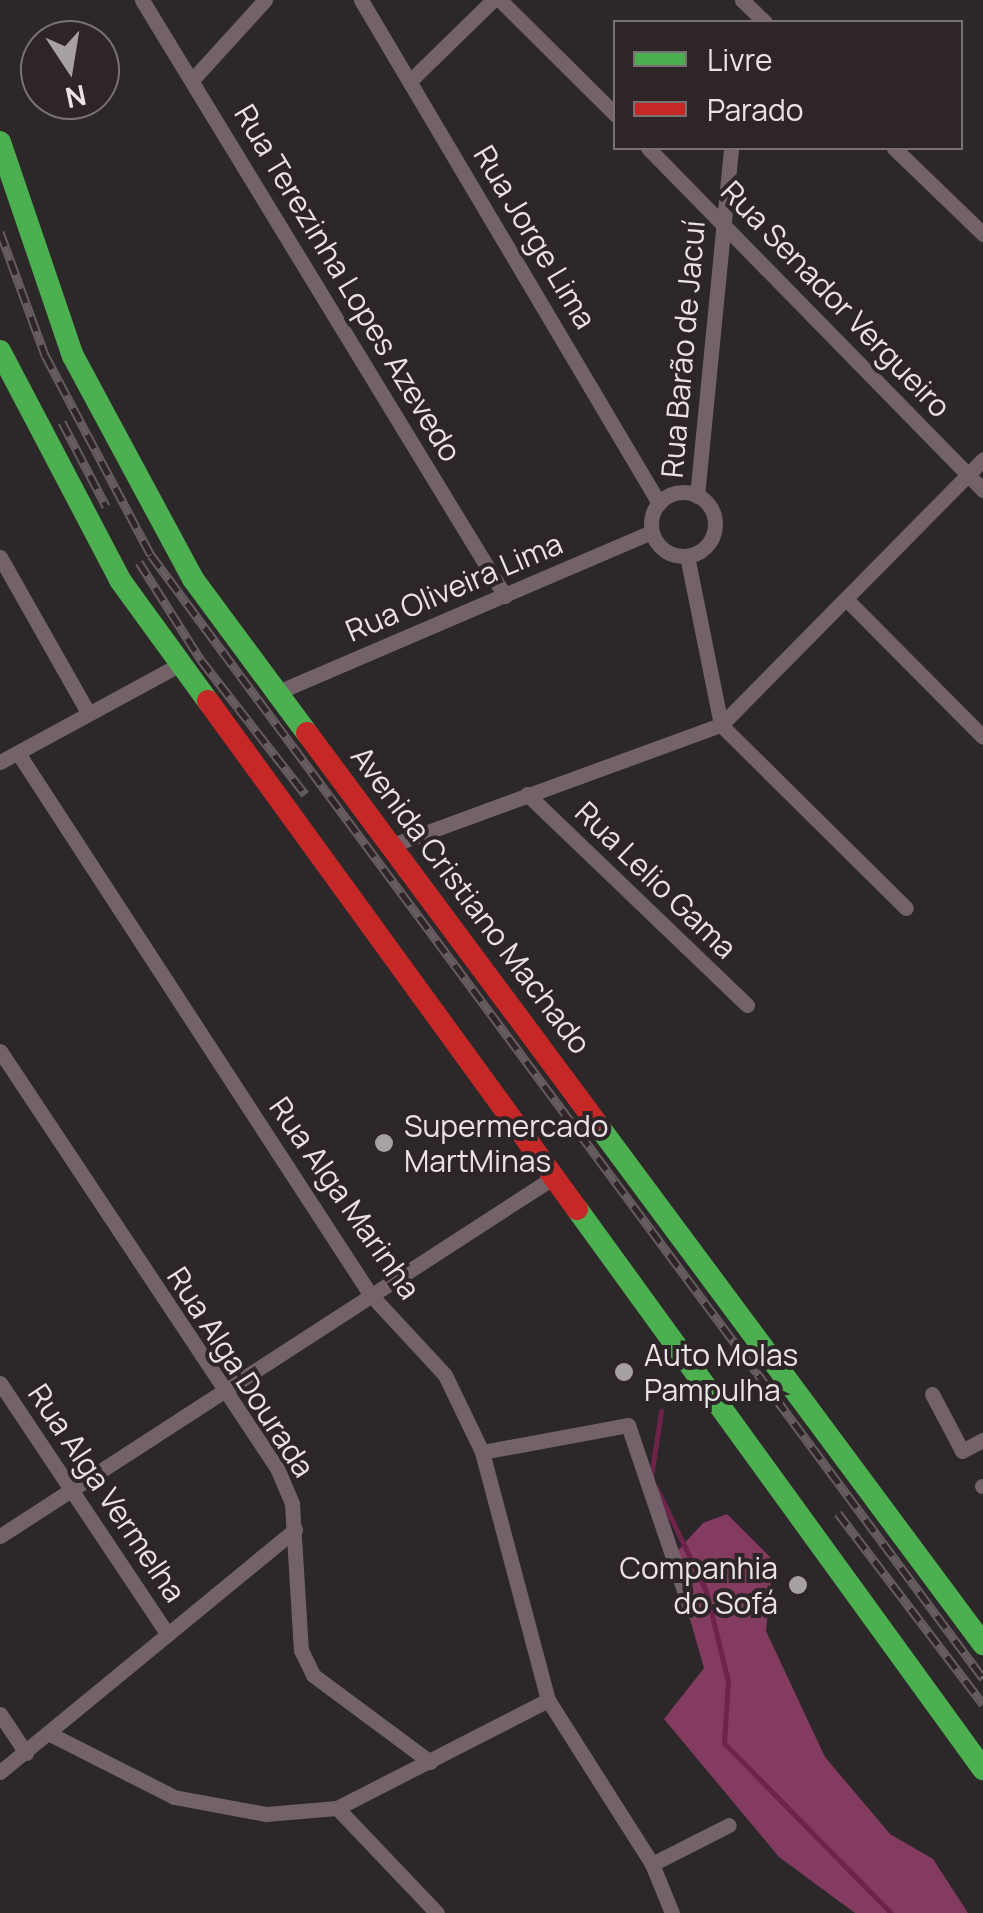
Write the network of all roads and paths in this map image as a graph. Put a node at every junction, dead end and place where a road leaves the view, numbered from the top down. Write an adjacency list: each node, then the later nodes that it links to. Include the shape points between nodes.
1 (142, 0): 5 (street, Rua Terezinha Lopes Azevedo)
2 (265, 0): 5 (street)
3 (360, 0): 6 (street, Rua Jorge Lima)
4 (496, 0): 6 (street); 7 (street)
5 (193, 79): 23 (street, Rua Terezinha Lopes Azevedo)
6 (410, 80): 19 (street, Rua Jorge Lima)
7 (613, 112)
8 (0, 142): 26 (highway, Avenida Cristiano Machado, via 74,356 127,466 193,579)
9 (650, 150): 12 (street, Rua Senador Vergueiro)
10 (731, 150): 12 (street, Rua Barão de Jacuí)
11 (896, 150): 13 (street)
12 (723, 222): 16 (street, Rua Senador Vergueiro); 18 (street, Rua Barão de Jacuí)
13 (983, 234)
14 (0, 352): 25 (highway, via 68,494)
15 (983, 460): 16 (street)
16 (968, 475): 17 (street, Rua Senador Vergueiro); 24 (street)
17 (983, 490)
18 (698, 496): 19 (street); 21 (street, via 714,530)
19 (659, 502): 20 (street)
20 (652, 532): 21 (street, via 661,548); 23 (street, Rua Oliveira Lima)
21 (687, 556): 28 (street)
22 (0, 559): 27 (street)
23 (505, 596): 26 (street, Rua Oliveira Lima)
24 (846, 599): 28 (street); 29 (street)
25 (179, 665): 27 (street); 37 (highway)
26 (278, 692): 33 (highway, Avenida Cristiano Machado)
27 (87, 711): 30 (street)
28 (721, 725): 32 (street); 34 (street)
29 (983, 736)
30 (18, 752): 31 (street); 38 (street, Rua Alga Marinha)
31 (0, 762)
32 (527, 794): 33 (street); 35 (street, Rua Lelio Gama)
33 (394, 844): 49 (highway, Avenida Cristiano Machado)
34 (906, 908)
35 (747, 1005)
36 (0, 1051): 40 (street, Rua Alga Dourada)
37 (554, 1177): 38 (street); 51 (highway)
38 (370, 1294): 40 (street); 43 (street, Rua Alga Marinha, via 445,1375)
39 (0, 1382): 44 (street, Rua Alga Vermelha)
40 (220, 1388): 44 (street); 45 (street, Rua Alga Dourada, via 277,1468)
41 (932, 1394): 42 (street, via 962,1452)
42 (983, 1440)
43 (482, 1452): 47 (street, via 628,1425); 50 (street, Rua Alga Marinha)
44 (70, 1490): 46 (street); 48 (street, Rua Alga Vermelha)
45 (295, 1530): 48 (street); 56 (street, Rua Alga Dourada, via 301,1650 312,1675)
46 (0, 1536)
47 (691, 1611)
48 (168, 1633): 53 (street)
49 (983, 1644)
50 (548, 1700): 56 (street); 61 (street, Rua Alga Marinha)
51 (949, 1712): 54 (highway); 57 (highway)
52 (0, 1714): 55 (street)
53 (50, 1734): 55 (street); 59 (street, via 174,1797 266,1814)
54 (983, 1746)
55 (26, 1752): 58 (street)
56 (430, 1762): 59 (street)
57 (983, 1769)
58 (0, 1772)
59 (337, 1808): 62 (street)
60 (728, 1825): 61 (street)
61 (652, 1864): 63 (street, Rua Alga Marinha)
62 (436, 1913)
63 (672, 1913)

